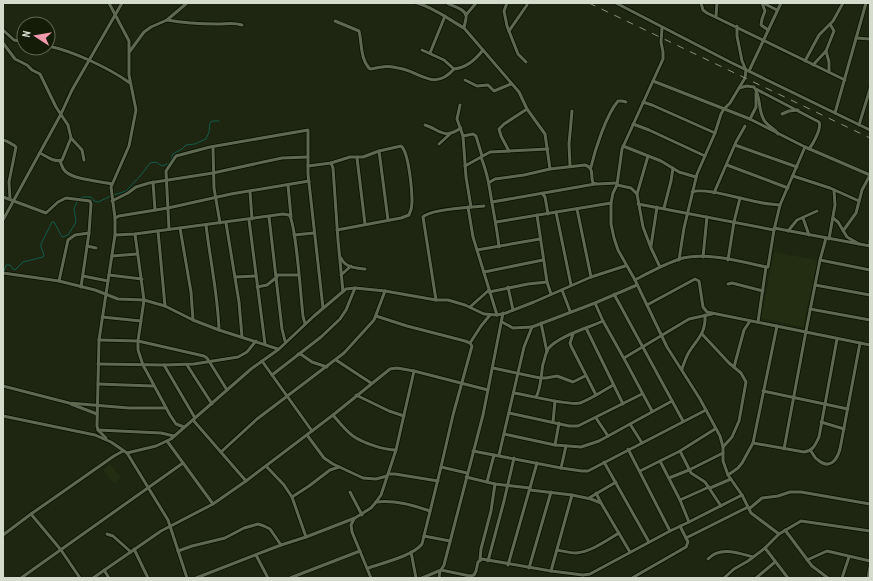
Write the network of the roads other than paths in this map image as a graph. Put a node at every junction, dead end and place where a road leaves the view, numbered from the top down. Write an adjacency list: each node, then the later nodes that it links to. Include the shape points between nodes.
1 (109, 3): 18 (street)
2 (122, 3): 18 (street)
3 (187, 3): 22 (street)
4 (417, 3): 20 (street)
5 (447, 3): 19 (street, via 462,10)
6 (507, 3): 31 (street, via 504,15)
7 (616, 3): 28 (street)
8 (701, 3): 21 (street, via 704,11)
9 (717, 3): 21 (street)
10 (762, 3): 17 (street); 30 (street, via 765,13 762,25)
11 (781, 3): 17 (street)
12 (843, 3): 24 (street)
13 (866, 3): 16 (street); 32 (street)
14 (475, 4): 19 (street)
15 (527, 5): 31 (street)
16 (870, 6)
17 (777, 10): 30 (street)
18 (115, 14): 40 (street, via 128,38); 43 (street)
19 (466, 15): 27 (street)
20 (444, 16): 27 (street); 42 (street)
21 (716, 16): 26 (street)
22 (167, 20): 25 (street, via 185,23 233,22); 40 (street, via 148,29)
23 (335, 21): 47 (street, via 359,31 364,59 370,68 403,69 433,80 439,80)
24 (830, 24): 41 (street, via 834,28 834,34); 44 (street, via 820,35)
25 (242, 25)
26 (737, 26): 35 (street); 48 (street, via 742,61)
27 (464, 28): 39 (street)
28 (662, 28): 48 (street); 52 (street, via 663,56)
29 (3, 30): 34 (street)
30 (768, 30): 35 (street)
31 (509, 31): 45 (street, via 518,54)
32 (856, 38): 33 (street); 51 (street)
33 (870, 39)
34 (16, 40)
35 (763, 40): 44 (street); 48 (street)
36 (3, 43): 66 (street, via 15,59 39,73)
37 (56, 48): 43 (street)
38 (422, 50): 42 (street)
39 (483, 50): 47 (street, via 475,60); 54 (street)
40 (130, 51): 53 (street)
41 (826, 51): 46 (street); 49 (street)
42 (430, 53): 47 (street)
43 (89, 61): 53 (street); 66 (street)
44 (805, 61): 46 (street)
45 (526, 62)
46 (813, 65): 49 (street)
47 (454, 69)
48 (748, 71): 55 (street); 65 (street)
49 (829, 72): 51 (street)
50 (465, 80): 54 (street, via 477,86 488,85 494,91)
51 (845, 80): 65 (street)
52 (653, 81): 59 (street); 62 (street)
53 (130, 83): 114 (street, via 136,113 129,146)
54 (511, 84): 61 (street, via 519,92)
55 (739, 88): 56 (street, via 747,86); 62 (street)
56 (756, 89): 63 (street); 68 (street, via 756,107); 77 (street, via 765,123)
57 (870, 89): 71 (street)
58 (626, 102): 102 (street, via 618,101 612,110 595,149)
59 (643, 102): 69 (street); 75 (street)
60 (460, 105): 73 (street, via 457,119)
61 (527, 109): 86 (street, via 545,134); 88 (street, via 499,129)
62 (724, 109): 68 (street); 75 (street)
63 (798, 110): 67 (street); 85 (street, via 817,120 820,125 814,142)
64 (572, 111): 101 (street)
65 (835, 113): 71 (street)
66 (61, 114): 79 (street, via 69,127); 89 (street)
67 (782, 114)
68 (750, 119): 77 (street)
69 (632, 124): 84 (street); 91 (street)
70 (425, 125): 76 (street)
71 (859, 125): 74 (street)
72 (745, 126): 82 (street)
73 (461, 128): 76 (street); 78 (street)
74 (870, 130)
75 (715, 133): 91 (street)
76 (450, 134): 81 (street)
77 (778, 134): 85 (street)
78 (463, 136): 93 (street, via 476,136); 100 (street)
79 (71, 138): 95 (street, via 82,150); 96 (street)
80 (3, 140): 128 (street, via 17,148 9,182)
81 (439, 144)
82 (735, 144): 98 (street); 103 (street)
83 (213, 146): 92 (street, via 307,130); 106 (street); 110 (street, via 176,156 167,169)
84 (623, 146): 90 (street); 117 (street)
85 (807, 148): 103 (street); 107 (street)
86 (548, 149): 88 (street); 104 (street)
87 (379, 151): 94 (street); 156 (street); 156 (street, via 402,146 408,162 412,202 410,212 404,218)
88 (509, 151): 93 (street, via 490,152)
89 (40, 153): 96 (street); 129 (street)
90 (648, 156): 105 (street); 124 (street)
91 (705, 156): 109 (street)
92 (308, 157): 99 (street); 106 (street, via 282,158)
93 (482, 157): 100 (street); 113 (street)
94 (357, 158): 97 (street); 161 (street)
95 (84, 160)
96 (60, 161): 114 (street, via 64,170 71,175)
97 (331, 163): 99 (street); 166 (street)
98 (727, 165): 118 (street); 123 (street)
99 (308, 166): 112 (street)
100 (465, 166): 137 (street)
101 (570, 166): 102 (street); 104 (street)
102 (591, 167): 116 (street, via 592,180)
103 (797, 167): 108 (street)
104 (550, 168): 113 (street, via 524,175 495,178)
105 (673, 168): 109 (street); 140 (street)
106 (213, 173): 110 (street); 126 (street)
107 (870, 175): 131 (street)
108 (793, 176): 118 (street); 119 (street)
109 (696, 177): 121 (street)
110 (167, 180): 111 (street); 139 (street)
111 (153, 182): 130 (street, via 136,187); 142 (street)
112 (309, 182): 115 (street); 171 (street)
113 (490, 182): 132 (street)
114 (112, 184): 130 (street)
115 (288, 184): 120 (street); 149 (street)
116 (595, 184): 117 (street); 122 (street)
117 (617, 184): 124 (street, via 631,188); 133 (street)
118 (788, 188): 135 (street)
119 (834, 190): 131 (street); 153 (street)
120 (250, 192): 126 (street); 155 (street)
121 (692, 192): 123 (street); 145 (street)
122 (542, 193): 132 (street); 146 (street)
123 (714, 193): 127 (street)
124 (637, 194): 134 (street)
125 (3, 197): 128 (street)
126 (215, 198): 139 (street); 160 (street)
127 (740, 198): 135 (street); 159 (street)
128 (10, 199): 129 (street)
129 (14, 200): 154 (street); 170 (street, via 46,213 64,199 90,200)
130 (112, 201): 151 (street)
131 (859, 201): 169 (street, via 856,213)
132 (492, 202): 158 (street)
133 (611, 203): 141 (street); 195 (street, via 614,238)
134 (638, 204): 138 (street); 184 (street)
135 (780, 205): 164 (street)
136 (484, 206): 137 (street)
137 (470, 207): 185 (street, via 473,238); 233 (street, via 427,213 423,217)
138 (657, 207): 140 (street); 184 (street)
139 (168, 208): 142 (street); 165 (street)
140 (664, 208): 145 (street)
141 (577, 209): 144 (street); 209 (street)
142 (155, 210): 151 (street)
143 (817, 211): 152 (street)
144 (556, 212): 146 (street); 218 (street)
145 (687, 213): 150 (street); 191 (street)
146 (548, 214): 147 (street)
147 (537, 215): 158 (street); 176 (street)
148 (269, 217): 149 (street, via 285,214); 155 (street); 207 (street)
149 (291, 217): 173 (street)
150 (707, 217): 159 (street); 189 (street)
151 (115, 218): 175 (street)
152 (803, 218): 168 (street, via 796,221); 174 (street)
153 (833, 218): 169 (street); 177 (street)
154 (3, 220)
155 (250, 220): 157 (street); 206 (street)
156 (388, 220): 161 (street)
157 (226, 222): 160 (street); 208 (street)
158 (496, 222): 182 (street)
159 (734, 222): 164 (street); 192 (street)
160 (220, 223): 162 (street)
161 (365, 224): 166 (street)
162 (206, 226): 163 (street); 261 (street)
163 (180, 228): 165 (street); 250 (street)
164 (774, 229): 168 (street); 197 (street)
165 (169, 230): 167 (street)
166 (337, 230): 186 (street)
167 (158, 231): 172 (street); 236 (street)
168 (788, 231): 174 (street)
169 (843, 231): 179 (street, via 846,237)
170 (89, 233): 180 (street); 212 (street, via 75,235 68,240)
171 (314, 233): 173 (street); 238 (street)
172 (136, 234): 175 (street); 187 (street)
173 (294, 235): 203 (street)
174 (809, 235): 177 (street)
175 (115, 236): 188 (street)
176 (540, 239): 182 (street); 190 (street)
177 (828, 239): 179 (street); 193 (street)
178 (870, 240): 181 (street)
179 (859, 244): 181 (street)
180 (87, 246): 183 (street); 205 (street)
181 (870, 246)
182 (499, 247): 185 (street)
183 (96, 248)
184 (651, 248): 196 (street)
185 (477, 250): 200 (street)
186 (339, 252): 194 (street, via 343,262); 204 (street)
187 (137, 254): 188 (street); 210 (street)
188 (112, 256): 202 (street)
189 (703, 257): 191 (street); 192 (street)
190 (543, 260): 200 (street); 214 (street)
191 (679, 260): 196 (street)
192 (728, 260): 197 (street)
193 (820, 260): 199 (street); 217 (street)
194 (351, 266): 198 (street); 204 (street)
195 (625, 266): 209 (street); 211 (street)
196 (660, 267): 211 (street)
197 (766, 267): 224 (street)
198 (366, 269)
199 (870, 270)
200 (484, 272): 226 (street)
201 (3, 273): 212 (street)
202 (108, 275): 210 (street); 213 (street)
203 (298, 275): 207 (street); 257 (street)
204 (341, 275): 227 (street)
205 (83, 276): 213 (street); 219 (street)
206 (256, 276): 208 (street); 220 (street)
207 (277, 276): 220 (street, via 267,285); 271 (street)
208 (235, 277): 266 (street)
209 (591, 277): 218 (street)
210 (142, 279): 232 (street)
211 (635, 280): 215 (street)
212 (58, 281): 219 (street)
213 (108, 281): 228 (street)
214 (546, 282): 221 (street); 229 (street)
215 (637, 284): 230 (street); 235 (street)
216 (728, 284): 224 (street)
217 (815, 284): 231 (street); 239 (street)
218 (571, 285): 223 (street)
219 (81, 287): 228 (street)
220 (257, 287): 274 (street)
221 (508, 287): 226 (street); 240 (street)
222 (355, 288): 225 (street); 227 (street); 279 (street, via 344,316)
223 (562, 290): 229 (street); 241 (street)
224 (763, 290): 255 (street)
225 (384, 291): 233 (street); 246 (street)
226 (489, 291): 237 (street); 245 (street)
227 (343, 292): 238 (street)
228 (106, 294): 232 (street, via 118,299); 248 (street)
229 (551, 294): 240 (street)
230 (614, 294): 234 (street); 276 (street)
231 (870, 295)
232 (144, 300): 236 (street); 249 (street)
233 (436, 300): 237 (street, via 458,302)
234 (595, 303): 241 (street); 252 (street)
235 (647, 305): 243 (street, via 695,279 700,283 703,307); 265 (street)
236 (166, 306): 250 (street)
237 (470, 307): 244 (street)
238 (323, 308): 257 (street)
239 (810, 309): 251 (street); 262 (street)
240 (513, 310): 242 (street)
241 (570, 312): 256 (street)
242 (503, 313): 245 (street); 254 (street)
243 (713, 314): 247 (street); 253 (street)
244 (490, 315): 245 (street); 272 (street)
245 (497, 315)
246 (376, 316): 272 (street); 281 (street)
247 (705, 316): 264 (street); 265 (street, via 689,319)
248 (102, 317): 249 (street); 268 (street)
249 (141, 320): 269 (street)
250 (193, 320): 261 (street)
251 (870, 320)
252 (603, 321): 260 (street); 280 (street)
253 (750, 321): 255 (street); 289 (street, via 744,330)
254 (502, 322): 259 (street, via 513,328); 290 (street)
255 (758, 322): 258 (street)
256 (541, 323): 259 (street); 278 (street)
257 (305, 324): 271 (street)
258 (777, 326): 262 (street); 305 (street)
259 (532, 327): 293 (street, via 524,347)
260 (586, 328): 263 (street); 300 (street)
261 (219, 330): 266 (street)
262 (806, 331): 267 (street); 312 (street)
263 (573, 334): 278 (street, via 553,345); 295 (street, via 571,346)
264 (702, 334): 289 (street); 291 (street, via 689,352)
265 (661, 335): 276 (street); 291 (street)
266 (242, 337): 270 (street)
267 (837, 339): 273 (street); 318 (street)
268 (99, 340): 269 (street); 284 (street)
269 (138, 341): 283 (street, via 204,356); 285 (street)
270 (256, 341): 274 (street); 283 (street, via 240,356)
271 (285, 341): 277 (street)
272 (470, 343): 298 (street, via 472,346)
273 (860, 343): 275 (street); 321 (street)
274 (265, 344): 277 (street)
275 (870, 345)
276 (643, 347): 280 (street); 314 (street)
277 (278, 349): 282 (street)
278 (547, 352): 296 (street)
279 (298, 354): 288 (street); 294 (street)
280 (624, 358): 307 (street)
281 (336, 360): 288 (street); 297 (street)
282 (262, 361): 294 (street); 303 (street)
283 (208, 362): 287 (street); 303 (street)
284 (98, 364): 285 (street); 299 (street)
285 (143, 365): 286 (street); 302 (street)
286 (164, 365): 287 (street); 330 (street)
287 (187, 365): 316 (street)
288 (327, 367): 310 (street)
289 (734, 367): 351 (street, via 744,377 746,386 739,421 732,437)
290 (493, 368): 293 (street); 304 (street)
291 (682, 369): 322 (street)
292 (414, 371): 297 (street, via 390,369); 298 (street); 328 (street)
293 (519, 374): 296 (street); 306 (street)
294 (272, 375): 310 (street)
295 (585, 376): 296 (street, via 573,382 558,376); 309 (street)
296 (540, 378): 311 (street, via 540,390)
297 (371, 383): 308 (street)
298 (461, 383): 304 (street); 371 (street)
299 (98, 384): 302 (street); 319 (street)
300 (613, 385): 309 (street); 317 (street)
301 (3, 386): 315 (street)
302 (154, 386): 320 (street)
303 (227, 390): 316 (street)
304 (488, 390): 357 (street)
305 (763, 391): 312 (street); 348 (street)
306 (514, 393): 311 (street); 324 (street)
307 (642, 394): 317 (street); 323 (street)
308 (356, 395): 326 (street); 328 (street)
309 (596, 395): 313 (street, via 578,403)
310 (288, 396): 340 (street); 359 (street, via 257,418)
311 (536, 397): 313 (street)
312 (794, 398): 318 (street); 353 (street)
313 (555, 401): 332 (street)
314 (672, 401): 323 (street); 331 (street)
315 (69, 403): 319 (street); 325 (street)
316 (212, 404): 330 (street)
317 (623, 404): 329 (street)
318 (825, 404): 321 (street); 333 (street)
319 (97, 406): 320 (street); 325 (street)
320 (166, 408): 336 (street, via 174,422)
321 (848, 408): 338 (street)
322 (706, 410): 331 (street); 337 (street)
323 (652, 411): 335 (street)
324 (509, 412): 332 (street); 341 (street)
325 (97, 414): 339 (street)
326 (333, 415): 340 (street); 354 (street, via 355,437 376,446)
327 (3, 416): 346 (street, via 95,435)
328 (404, 416): 354 (street)
329 (596, 418): 334 (street, via 578,426); 344 (street)
330 (194, 419): 336 (street); 359 (street)
331 (683, 421): 347 (street)
332 (553, 422): 334 (street)
333 (821, 422): 338 (street); 355 (street, via 819,437)
334 (559, 423): 349 (street)
335 (630, 424): 344 (street); 347 (street)
336 (184, 427): 343 (street)
337 (715, 429): 351 (street); 358 (street)
338 (844, 429): 355 (street, via 838,455 833,463 819,462)
339 (98, 430): 343 (street); 346 (street)
340 (312, 431): 342 (street)
341 (504, 434): 349 (street); 363 (street)
342 (307, 435): 369 (street); 370 (street, via 324,458)
343 (174, 436): 345 (street)
344 (608, 436): 350 (street, via 581,447)
345 (167, 441): 360 (street); 368 (street)
346 (111, 442): 356 (street)
347 (642, 443): 352 (street)
348 (753, 443): 353 (street); 377 (street, via 742,463)
349 (555, 445): 350 (street)
350 (566, 446): 372 (street)
351 (723, 448): 361 (street)
352 (628, 449): 366 (street); 374 (street)
353 (784, 449): 355 (street, via 804,452)
354 (396, 450): 375 (street)
355 (810, 450)
356 (123, 451): 360 (street); 404 (street)
357 (474, 451): 362 (street); 376 (street)
358 (680, 451): 365 (street); 373 (street)
359 (221, 452): 380 (street)
360 (127, 453): 386 (street)
361 (723, 453): 373 (street); 377 (street)
362 (494, 454): 363 (street); 382 (street)
363 (499, 455): 364 (street)
364 (514, 458): 367 (street); 385 (street)
365 (660, 461): 374 (street); 378 (street)
366 (604, 462): 372 (street, via 588,471); 383 (street)
367 (537, 463): 372 (street); 388 (street)
368 (183, 464): 386 (street); 398 (street)
369 (266, 466): 380 (street); 394 (street)
370 (339, 467): 375 (street, via 368,479); 394 (street, via 330,470)
371 (441, 467): 376 (street); 381 (street)
372 (561, 468)
373 (689, 470): 378 (street); 387 (street)
374 (640, 472): 411 (street)
375 (388, 475): 381 (street, via 401,474); 397 (street)
376 (467, 475): 382 (street); 420 (street)
377 (728, 475): 379 (street)
378 (669, 478): 396 (street)
379 (730, 479): 387 (street); 393 (street)
380 (246, 481): 398 (street)
381 (438, 481): 402 (street)
382 (487, 482): 384 (street)
383 (616, 482): 391 (street); 421 (street)
384 (495, 484): 385 (street); 435 (street)
385 (508, 485): 388 (street); 437 (street)
386 (149, 488): 408 (street); 424 (street)
387 (710, 488): 396 (street); 401 (street)
388 (530, 489): 390 (street); 440 (street)
389 (350, 492): 405 (street)
390 (550, 492): 392 (street); 443 (street)
391 (596, 493): 395 (street); 399 (street)
392 (572, 495): 395 (street); 425 (street)
393 (742, 495): 401 (street); 403 (street)
394 (292, 497): 418 (street)
395 (589, 498): 399 (street)
396 (680, 500): 407 (street)
397 (376, 502): 402 (street, via 400,502); 405 (street)
398 (213, 504): 408 (street)
399 (601, 504): 413 (street)
400 (870, 504): 403 (street, via 790,492 762,498)
401 (721, 506): 407 (street)
402 (430, 510): 417 (street)
403 (749, 510): 415 (street); 419 (street)
404 (30, 514): 416 (street); 424 (street)
405 (362, 514): 406 (street)
406 (355, 518): 418 (street); 428 (street, via 351,528)
407 (689, 522): 409 (street)
408 (169, 526): 426 (street); 427 (street)
409 (680, 526): 411 (street); 419 (street)
410 (785, 530): 412 (street, via 801,521); 415 (street); 436 (street)
411 (670, 531): 421 (street)
412 (870, 531)
413 (619, 533): 425 (street, via 579,553); 430 (street)
414 (107, 534): 426 (street)
415 (779, 534): 423 (street)
416 (3, 535)
417 (424, 536): 420 (street); 429 (street, via 419,548)
418 (306, 537): 422 (street)
419 (686, 538): 462 (street, via 686,547)
420 (450, 541): 445 (street)
421 (649, 542): 430 (street)
422 (281, 545): 427 (street, via 270,529 258,524 225,538); 431 (street)
423 (765, 548): 432 (street); 439 (street)
424 (61, 550): 448 (street); 449 (street)
425 (557, 550): 446 (street)
426 (133, 551): 444 (street); 452 (street)
427 (178, 551): 453 (street)
428 (360, 551): 442 (street); 456 (street)
429 (411, 552): 442 (street); 458 (street)
430 (630, 552): 446 (street, via 586,575)
431 (256, 555): 454 (street); 455 (street)
432 (753, 557): 434 (street, via 723,552 711,555); 463 (street)
433 (849, 557): 436 (street, via 827,552); 438 (street); 467 (street)
434 (708, 559)
435 (480, 560): 437 (street); 447 (street, via 475,574)
436 (807, 560): 466 (street)
437 (488, 561): 440 (street)
438 (870, 561)
439 (775, 562): 464 (street); 465 (street)
440 (508, 564): 443 (street)
441 (870, 567): 468 (street)
442 (368, 568): 457 (street)
443 (529, 568): 446 (street)
444 (104, 570): 450 (street); 451 (street)
445 (440, 571): 447 (street); 459 (street); 460 (street)
446 (551, 571)
447 (470, 576): 461 (street)
448 (21, 578)
449 (80, 578)
450 (93, 578)
451 (109, 578)
452 (148, 578)
453 (188, 578)
454 (196, 578)
455 (268, 578)
456 (290, 578)
457 (371, 578)
458 (416, 578)
459 (422, 578)
460 (439, 578)
461 (476, 578)
462 (632, 578)
463 (724, 578)
464 (756, 578)
465 (788, 578)
466 (828, 578)
467 (842, 578)
468 (868, 578)

